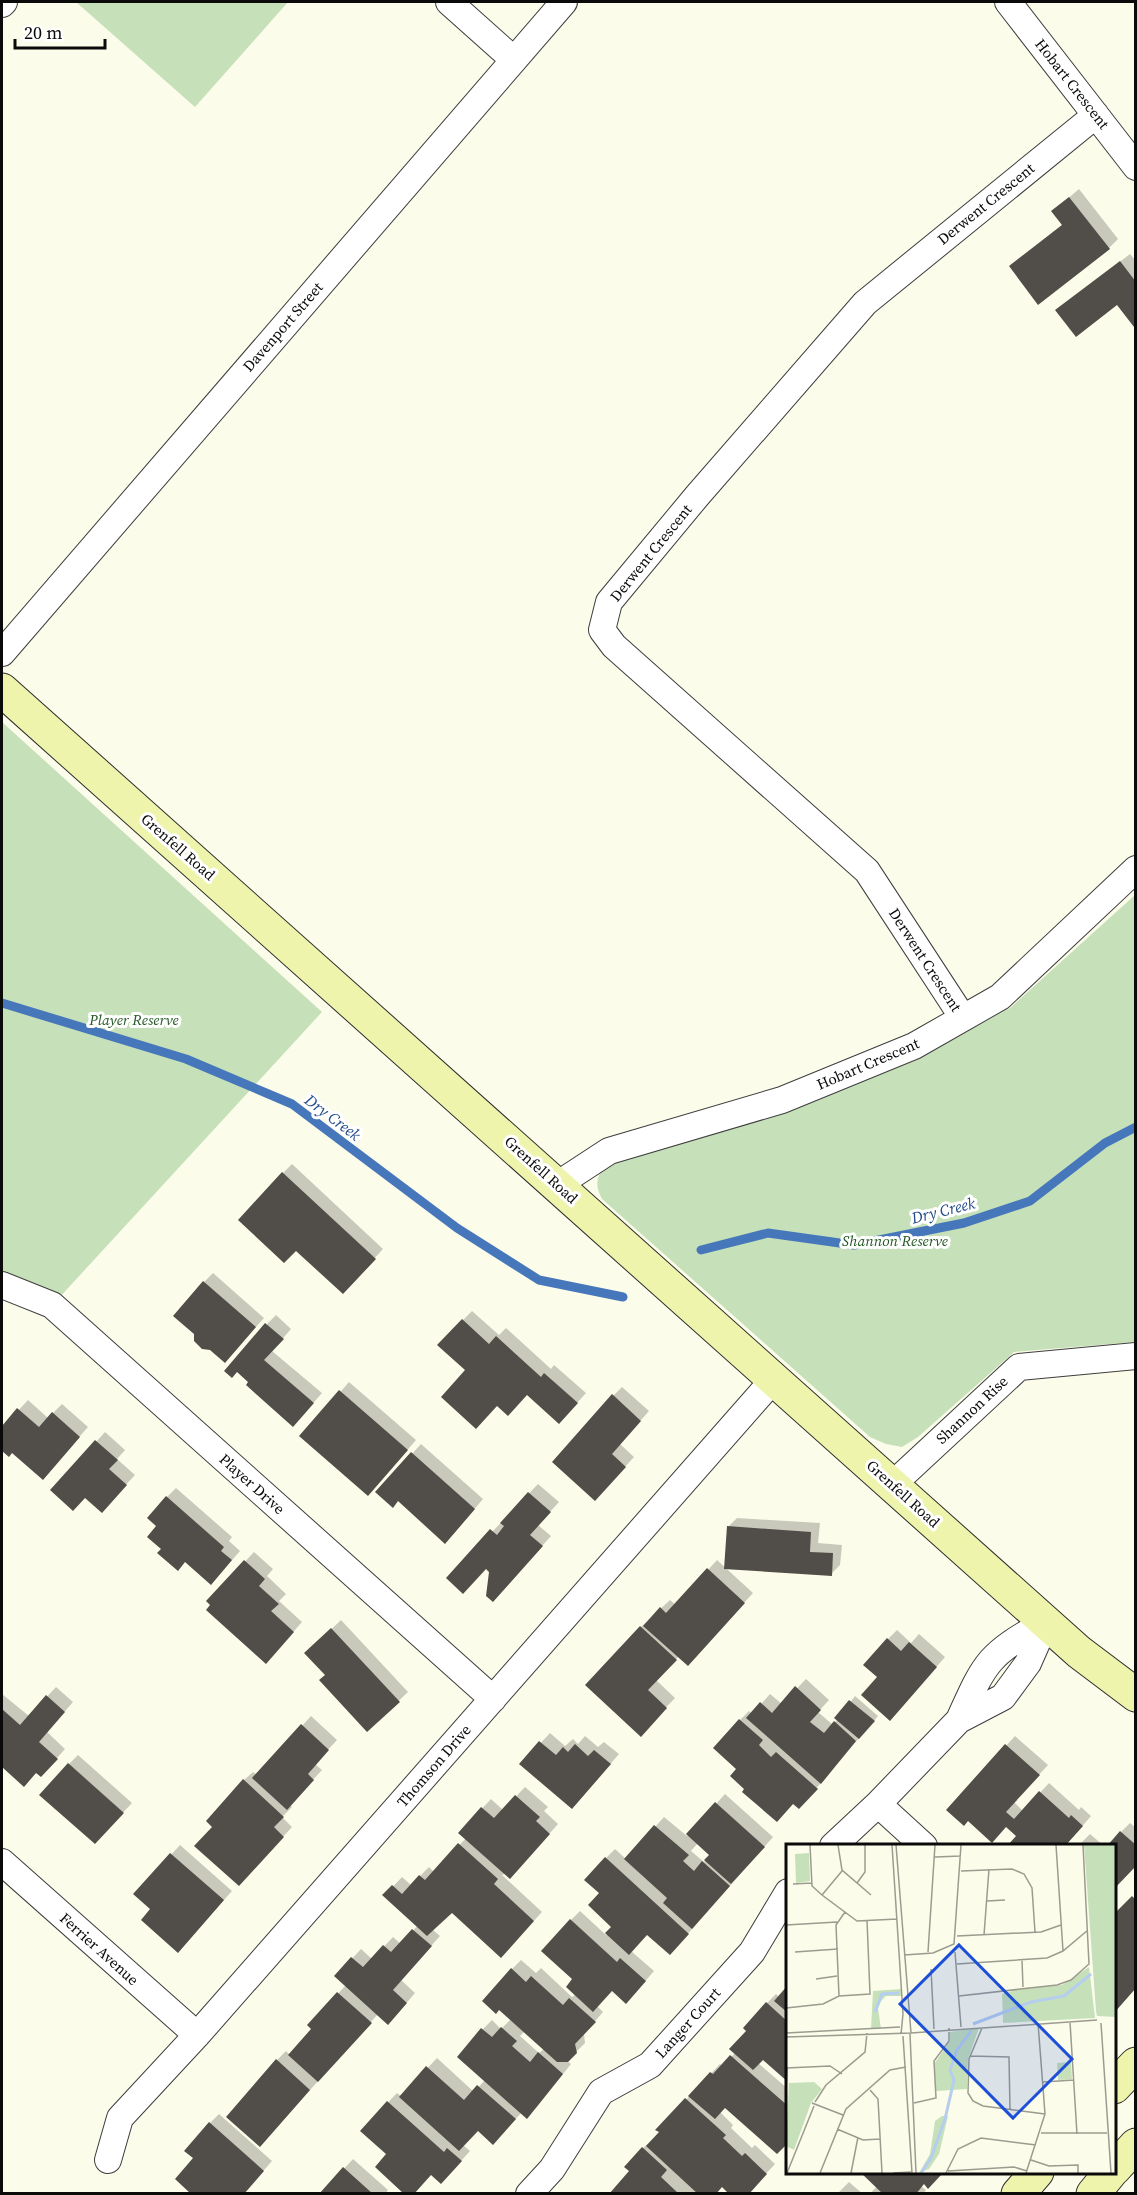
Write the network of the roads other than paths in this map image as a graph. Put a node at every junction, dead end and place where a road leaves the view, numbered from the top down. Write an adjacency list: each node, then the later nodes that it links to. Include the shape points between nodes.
1 (448, 2): 4 (street)
2 (564, 2): 4 (street, Davenport Street)
3 (1008, 2): 5 (street, Hobart Crescent)
4 (514, 60): 7 (street, Davenport Street)
5 (1096, 115): 6 (street, Hobart Crescent); 10 (street, Derwent Crescent, via 865,303 609,602 602,630 614,646 867,871)
6 (1136, 167)
7 (2, 653)
8 (2, 690): 11 (main road, Grenfell Road)
9 (1136, 869): 10 (street, Hobart Crescent, via 1000,997)
10 (963, 1018): 11 (street, Hobart Crescent, via 914,1046 782,1100 609,1151)
11 (557, 1185): 14 (main road, Grenfell Road)
12 (2, 1285): 19 (street, Player Drive, via 52,1305)
13 (1136, 1356): 15 (street, Shannon Rise, via 1019,1367)
14 (774, 1379): 15 (main road, Grenfell Road); 19 (street, Thomson Drive)
15 (892, 1485): 16 (main road, Grenfell Road)
16 (1046, 1622): 17 (main road, Grenfell Road); 21 (street, via 990,1658); 21 (street, via 1016,1683 1003,1697)
17 (1079, 1652): 18 (main road, Grenfell Road); 20 (main road, Grenfell Road)
18 (1136, 1695)
19 (493, 1699): 27 (street, Thomson Drive)
20 (1136, 1718)
21 (959, 1720): 22 (street)
22 (878, 1804): 23 (street); 24 (street)
23 (833, 1844)
24 (923, 1844)
25 (2, 1862): 27 (street, Ferrier Avenue)
26 (786, 1895): 35 (street, Langer Court, via 752,1952 651,2065 601,2092 552,2169)
27 (197, 2035): 31 (street, Thomson Drive, via 120,2118)
28 (1136, 2064): 29 (main road)
29 (1116, 2085)
30 (1136, 2145): 32 (main road)
31 (108, 2160)
32 (1116, 2167)
33 (1035, 2174): 36 (main road)
34 (1109, 2174): 37 (main road)
35 (529, 2193)
36 (1018, 2193)
37 (1093, 2193)

